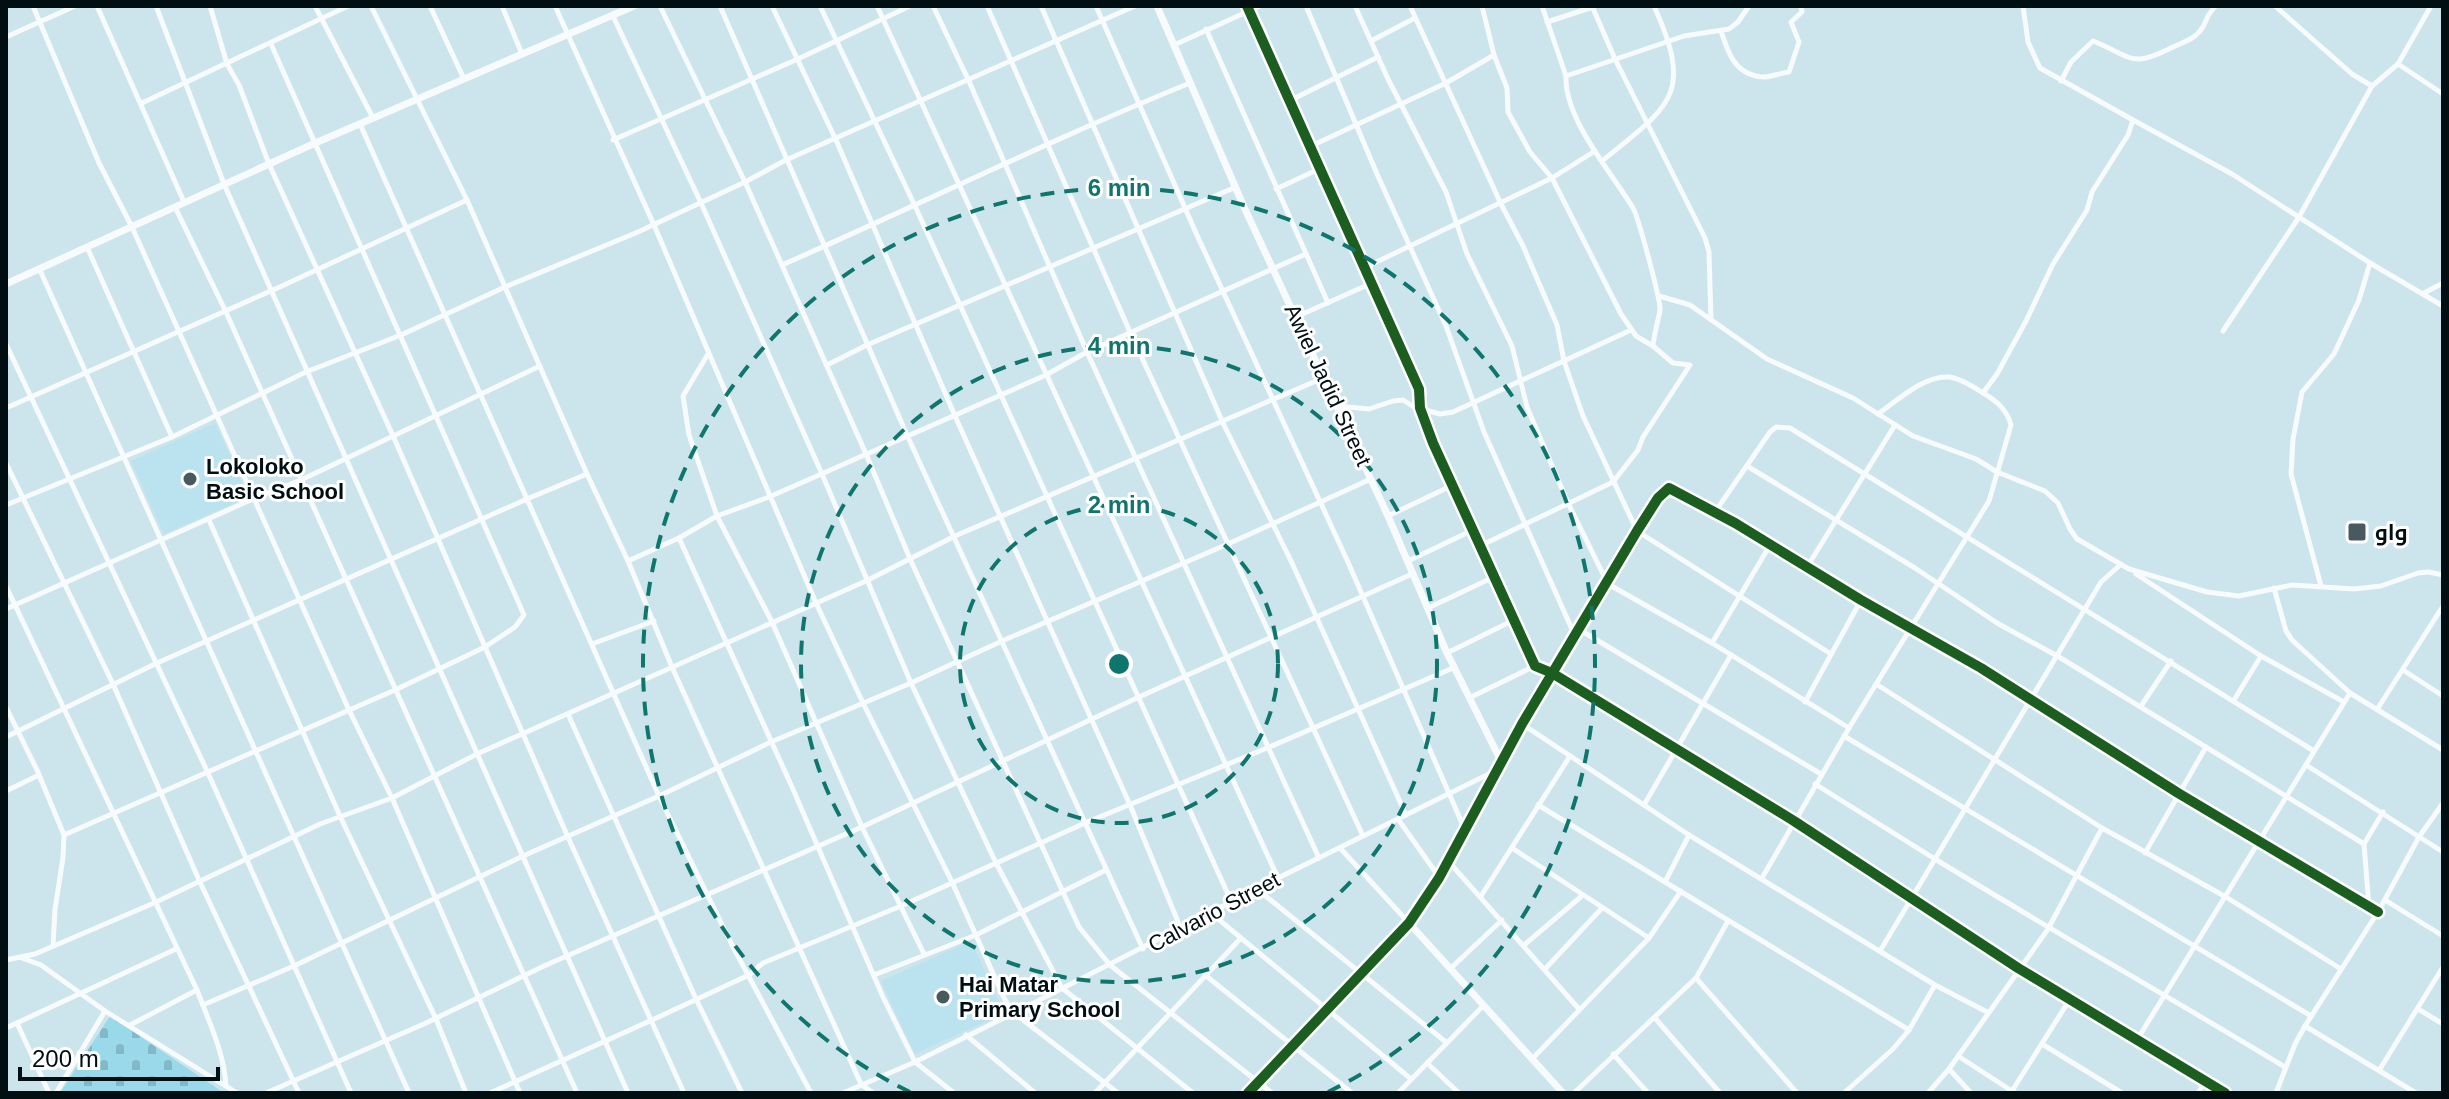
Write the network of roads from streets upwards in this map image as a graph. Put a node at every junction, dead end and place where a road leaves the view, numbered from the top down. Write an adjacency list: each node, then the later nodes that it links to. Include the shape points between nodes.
1 (33, 6): 47 (street)
2 (75, 6): 47 (street)
3 (97, 6): 82 (street)
4 (156, 6): 75 (street)
5 (210, 6): 65 (street)
6 (315, 6): 43 (street)
7 (348, 6): 43 (street)
8 (371, 6): 79 (street)
9 (430, 6): 70 (street)
10 (502, 6): 59 (street)
11 (555, 6): 51 (street)
12 (634, 6): 42 (street)
13 (660, 6): 78 (street)
14 (720, 6): 68 (street)
15 (772, 6): 62 (street)
16 (820, 6): 54 (street)
17 (877, 6): 45 (street)
18 (910, 6): 45 (street)
19 (933, 6): 71 (street)
20 (987, 6): 64 (street)
21 (1041, 6): 53 (street)
22 (1096, 6): 46 (street)
23 (1135, 6): 46 (street)
24 (1157, 6): 58 (street, Awiel Jadid Street)
25 (1260, 6): 40 (street)
26 (1306, 6): 69 (street)
27 (1355, 6): 55 (street)
28 (1410, 6): 44 (street)
29 (1482, 6): 60 (street)
30 (1542, 6): 48 (street)
31 (1654, 6): 56 (street)
32 (1749, 6): 50 (street, via 1735,26)
33 (1801, 6): 50 (street, via 1802,12 1791,22 1799,42 1789,72 1761,77 1740,67 1729,57)
34 (2023, 6): 72 (street, via 2033,56 2040,68)
35 (2206, 6): 41 (street)
36 (2216, 6): 41 (street)
37 (2275, 6): 76 (street)
38 (2431, 6): 66 (street)
39 (1592, 7): 48 (street); 63 (street)
40 (1248, 8): 49 (street); 81 (street)
41 (2207, 14): 72 (street, via 2202,30 2190,40 2154,58 2141,61 2093,41 2071,62)
42 (613, 16): 51 (street); 86 (street)
43 (320, 18): 57 (street); 85 (street)
44 (1415, 18): 55 (street); 74 (street)
45 (884, 20): 54 (street); 80 (street)
46 (1102, 21): 53 (street); 84 (street)
47 (40, 22): 52 (street); 121 (street)
48 (1547, 22): 67 (street)
49 (1206, 29): 58 (street); 109 (street)
50 (1721, 31): 56 (street)
51 (567, 35): 59 (street); 93 (street)
52 (6, 37)
53 (1056, 40): 64 (street); 89 (street)
54 (837, 41): 62 (street); 88 (street)
55 (1371, 41): 61 (street)
56 (1668, 41): 63 (street); 90 (street, via 1674,88)
57 (271, 44): 65 (street); 95 (street)
58 (1174, 45): 73 (street, Awiel Jadid Street)
59 (522, 54): 70 (street)
60 (1494, 55): 74 (street); 104 (street, via 1507,88 1508,112)
61 (1378, 57): 69 (street); 83 (street)
62 (798, 59): 68 (street); 94 (street)
63 (1615, 59): 67 (street); 90 (street)
64 (1011, 61): 71 (street); 96 (street)
65 (227, 64): 75 (street); 101 (street)
66 (2398, 64): 76 (street); 77 (street)
67 (1566, 76): 98 (street, via 1569,101)
68 (754, 78): 78 (street); 99 (street)
69 (1336, 78): 81 (street); 92 (street)
70 (464, 79): 79 (street)
71 (968, 79): 80 (street); 102 (street)
72 (2061, 81): 87 (street)
73 (1191, 82): 84 (street); 108 (street, Awiel Jadid Street)
74 (1446, 83): 83 (street); 113 (street)
75 (185, 84): 82 (street); 106 (street)
76 (2372, 86): 117 (street)
77 (2443, 94)
78 (706, 98): 86 (street); 105 (street)
79 (418, 99): 85 (street); 110 (street)
80 (920, 101): 88 (street); 107 (street)
81 (1289, 101): 97 (street)
82 (142, 103): 111 (street)
83 (1401, 103): 92 (street); 120 (street)
84 (1139, 104): 89 (street); 116 (street)
85 (373, 118): 91 (street)
86 (659, 118): 93 (street); 112 (street)
87 (2133, 120): 117 (street); 176 (street)
88 (876, 123): 94 (street); 114 (street)
89 (1093, 123): 96 (street); 123 (street)
90 (1647, 123): 100 (street); 153 (street, via 1705,238)
91 (360, 124): 95 (street); 122 (street)
92 (1357, 124): 97 (street); 126 (street)
93 (613, 140): 118 (street)
94 (836, 140): 99 (street); 119 (street)
95 (313, 144): 101 (street); 127 (street)
96 (1049, 146): 102 (street); 128 (street)
97 (1309, 147): 103 (street)
98 (1595, 151): 100 (street); 104 (street)
99 (786, 160): 105 (street); 125 (street)
100 (1602, 161): 145 (street, via 1637,216)
101 (269, 164): 106 (street); 136 (street)
102 (1005, 164): 107 (street); 134 (street)
103 (1319, 169): 109 (street); 132 (street)
104 (1552, 178): 113 (street); 155 (street)
105 (745, 182): 112 (street); 131 (street)
106 (224, 184): 111 (street); 142 (street)
107 (957, 185): 114 (street); 141 (street)
108 (1236, 187): 116 (street); 135 (street, Awiel Jadid Street)
109 (1276, 189): 129 (street)
110 (467, 200): 122 (street); 140 (street)
111 (184, 202): 115 (street)
112 (701, 203): 118 (street); 203 (street)
113 (1501, 204): 120 (street); 167 (street, via 1557,325)
114 (915, 206): 119 (street); 148 (street)
115 (175, 207): 121 (street); 149 (street)
116 (1186, 209): 123 (street); 143 (street)
117 (2299, 217): 130 (street); 157 (street)
118 (654, 225): 140 (street); 166 (street)
119 (872, 225): 125 (street); 154 (street)
120 (1458, 225): 126 (street); 174 (street, via 1512,346)
121 (132, 227): 124 (street); 156 (street)
122 (405, 227): 127 (street); 150 (street)
123 (1141, 229): 128 (street); 151 (street)
124 (87, 247): 133 (street); 163 (street)
125 (824, 247): 131 (street); 161 (street)
126 (1410, 247): 132 (street); 181 (street)
127 (361, 249): 136 (street); 159 (street)
128 (1095, 249): 134 (street); 158 (street)
129 (1306, 254): 135 (street); 146 (street)
130 (2370, 263): 144 (street); 257 (street, via 2334,354 2302,392 2293,439 2291,474)
131 (782, 265): 168 (street)
132 (1366, 267): 137 (street)
133 (39, 268): 139 (street); 170 (street)
134 (1051, 268): 141 (street); 165 (street)
135 (1273, 268): 143 (street); 152 (street, Awiel Jadid Street)
136 (318, 270): 142 (street); 164 (street)
137 (1372, 283): 146 (street); 184 (street, via 1419,389)
138 (2443, 283): 144 (street)
139 (6, 284)
140 (505, 287): 150 (street); 169 (street)
141 (1005, 287): 148 (street); 172 (street)
142 (271, 290): 149 (street); 171 (street)
143 (1223, 292): 151 (street); 180 (street)
144 (2424, 293): 147 (street)
145 (1659, 296): 153 (street, via 1690,305); 162 (street)
146 (1328, 303): 152 (street)
147 (2443, 306)
148 (960, 307): 154 (street); 178 (street)
149 (225, 310): 156 (street); 177 (street)
150 (446, 314): 159 (street); 175 (street)
151 (1176, 314): 158 (street); 189 (street)
152 (1296, 317): 173 (street, Awiel Jadid Street)
153 (1711, 320): 185 (street, via 1767,359)
154 (916, 326): 161 (street); 187 (street)
155 (1631, 330): 162 (street); 167 (street)
156 (178, 331): 163 (street); 188 (street)
157 (2223, 331)
158 (1130, 332): 165 (street); 194 (street)
159 (401, 335): 164 (street); 186 (street)
160 (6, 344): 179 (street)
161 (867, 345): 168 (street); 191 (street)
162 (1653, 346): 209 (street, via 1673,363 1690,365)
163 (133, 351): 170 (street); 192 (street)
164 (353, 352): 171 (street); 193 (street)
165 (1087, 352): 172 (street); 197 (street)
166 (708, 353): 212 (street); 220 (street, via 683,396 689,435)
167 (1564, 361): 174 (street); 209 (street)
168 (827, 365): 195 (street)
169 (540, 366): 175 (street); 202 (street)
170 (86, 372): 179 (street); 196 (street)
171 (306, 372): 177 (street); 198 (street)
172 (1046, 375): 178 (street); 205 (street)
173 (1323, 378): 180 (street); 182 (street, Awiel Jadid Street)
174 (1520, 381): 181 (street); 217 (street)
175 (482, 393): 186 (street); 215 (street)
176 (1983, 393): 185 (street, via 1951,377 1936,378); 201 (street, via 2010,421)
177 (263, 394): 188 (street); 208 (street)
178 (1001, 395): 187 (street); 213 (street)
179 (30, 399): 183 (street); 206 (street)
180 (1274, 401): 189 (street); 216 (street)
181 (1474, 405): 184 (street, via 1440,414); 227 (street)
182 (1336, 406): 184 (street, via 1369,409 1403,400); 207 (street, Awiel Jadid Street)
183 (6, 408)
184 (1420, 408): 210 (street)
185 (1877, 414): 190 (street)
186 (436, 416): 193 (street); 224 (street)
187 (955, 416): 191 (street); 222 (street)
188 (217, 417): 192 (street); 214 (street)
189 (1223, 423): 194 (street); 226 (street)
190 (1895, 425): 201 (street); 204 (street)
191 (907, 435): 195 (street); 230 (street)
192 (172, 437): 196 (street)
193 (394, 438): 198 (street); 233 (street)
194 (1180, 438): 197 (street); 235 (street)
195 (866, 454): 203 (street); 240 (street)
196 (124, 456): 206 (street); 234 (street)
197 (1136, 457): 205 (street); 243 (street)
198 (346, 459): 208 (street); 238 (street)
199 (6, 463): 211 (street)
200 (1747, 466): 204 (street, via 1770,432 1782,426); 219 (street); 225 (street)
201 (1997, 472): 232 (street, via 1989,501); 244 (street, via 2051,495 2077,539)
202 (587, 474): 215 (street); 239 (street)
203 (822, 474): 212 (street); 252 (street)
204 (1865, 474): 225 (street); 232 (street)
205 (1094, 476): 213 (street); 251 (street)
206 (69, 479): 211 (street); 242 (street)
207 (1371, 479): 216 (street); 221 (street, Awiel Jadid Street)
208 (301, 480): 214 (street); 250 (street)
209 (1613, 482): 217 (street); 229 (street)
210 (1453, 485): 221 (street); 228 (street)
211 (22, 497): 218 (street); 253 (street)
212 (769, 497): 220 (street); 264 (street)
213 (1048, 497): 222 (street); 263 (street)
214 (255, 498): 223 (street); 261 (street)
215 (527, 499): 224 (street); 284 (street)
216 (1320, 501): 226 (street); 260 (street)
217 (1568, 503): 227 (street); 254 (street)
218 (6, 505)
219 (1715, 512): 229 (street, via 1667,489); 236 (street)
220 (717, 516): 231 (street); 275 (street)
221 (1388, 516): 241 (street, Awiel Jadid Street)
222 (1000, 517): 230 (street); 272 (street)
223 (209, 520): 234 (street); 271 (street)
224 (482, 520): 233 (street); 285 (street, via 524,615)
225 (1836, 521): 245 (street); 255 (street)
226 (1273, 523): 235 (street); 270 (street)
227 (1526, 523): 237 (street); 278 (street)
228 (1473, 530): 237 (street); 241 (street)
229 (1637, 531): 254 (street); 259 (street)
230 (955, 536): 240 (street); 280 (street)
231 (679, 538): 239 (street); 282 (street)
232 (1968, 538): 255 (street); 269 (street)
233 (438, 539): 238 (street); 285 (street)
234 (163, 541): 242 (street); 281 (street)
235 (1228, 544): 243 (street); 279 (street)
236 (1770, 545): 245 (street); 259 (street)
237 (1480, 546): 249 (street)
238 (392, 559): 250 (street); 297 (street)
239 (628, 561): 274 (street)
240 (911, 561): 252 (street); 294 (street)
241 (1408, 561): 247 (street, Awiel Jadid Street)
242 (110, 563): 253 (street); 293 (street)
243 (1182, 563): 251 (street); 290 (street)
244 (2120, 565): 246 (street); 269 (street, via 2101,582)
245 (1807, 568): 262 (street)
246 (2129, 569): 258 (street, via 2216,594 2239,596); 289 (street)
247 (1412, 574): 260 (street); 267 (street, Awiel Jadid Street)
248 (2443, 575): 257 (street, via 2418,573 2354,589)
249 (1494, 577): 267 (street); 273 (street)
250 (347, 579): 261 (street); 306 (street)
251 (1139, 580): 263 (street); 301 (street)
252 (866, 581): 264 (street); 302 (street)
253 (63, 583): 265 (street); 303 (street)
254 (1608, 584): 277 (street); 283 (street)
255 (1937, 585): 276 (street); 291 (street)
256 (6, 586): 265 (street)
257 (2321, 586): 258 (street)
258 (2274, 588): 307 (street, via 2292,640)
259 (1738, 595): 283 (street); 287 (street)
260 (1362, 596): 270 (street); 305 (street)
261 (299, 599): 271 (street); 322 (street)
262 (1861, 600): 276 (street); 287 (street)
263 (1095, 601): 272 (street); 310 (street)
264 (816, 603): 275 (street); 316 (street)
265 (15, 605): 268 (street); 320 (street)
266 (2443, 606): 299 (street)
267 (1428, 608): 286 (street, Awiel Jadid Street)
268 (6, 609)
269 (2087, 609): 291 (street); 292 (street)
270 (1315, 617): 279 (street); 323 (street)
271 (254, 620): 281 (street); 331 (street)
272 (1049, 620): 280 (street); 325 (street)
273 (1514, 620): 286 (street); 295 (street)
274 (654, 621): 284 (street); 296 (street)
275 (772, 622): 282 (street); 326 (street)
276 (1910, 628): 304 (street); 312 (street)
277 (1580, 630): 278 (street); 317 (street)
278 (1575, 637): 300 (street)
279 (1269, 638): 290 (street); 328 (street)
280 (1002, 641): 294 (street); 335 (street)
281 (207, 642): 293 (street); 342 (street)
282 (726, 642): 296 (street); 336 (street)
283 (1712, 643): 288 (street)
284 (592, 644): 308 (street)
285 (485, 647): 297 (street); 332 (street)
286 (1447, 653): 298 (street, Awiel Jadid Street)
287 (1831, 654): 314 (street)
288 (1731, 655): 314 (street); 317 (street)
289 (2261, 656): 313 (street); 315 (street)
290 (1227, 657): 301 (street); 338 (street)
291 (2059, 657): 312 (street); 318 (street)
292 (2171, 661): 313 (street); 318 (street)
293 (157, 663): 303 (street); 351 (street)
294 (958, 663): 302 (street); 346 (street)
295 (1535, 666): 300 (street); 311 (street)
296 (672, 667): 308 (street); 350 (street)
297 (439, 668): 306 (street); 343 (street)
298 (1453, 668): 305 (street); 311 (street, Awiel Jadid Street)
299 (2403, 670): 309 (street); 321 (street)
300 (1552, 673): 327 (street); 339 (street)
301 (1185, 678): 310 (street); 347 (street)
302 (911, 683): 316 (street); 355 (street)
303 (113, 684): 320 (street); 361 (street)
304 (1876, 684): 329 (street); 345 (street)
305 (1403, 689): 323 (street); 359 (street)
306 (395, 690): 322 (street); 354 (street)
307 (2350, 693): 315 (street); 321 (street)
308 (613, 694): 324 (street); 362 (street)
309 (2443, 696)
310 (1139, 697): 325 (street); 356 (street)
311 (1469, 698): 349 (street, Awiel Jadid Street)
312 (2032, 700): 345 (street); 360 (street)
313 (2234, 700): 341 (street)
314 (1805, 702): 329 (street)
315 (2344, 702): 341 (street)
316 (863, 703): 326 (street); 365 (street)
317 (1703, 703): 339 (street); 352 (street)
318 (2141, 706): 337 (street)
319 (6, 707): 330 (street)
320 (64, 707): 330 (street); 372 (street)
321 (2378, 708): 340 (street)
322 (349, 710): 331 (street); 364 (street)
323 (1357, 710): 328 (street); 374 (street)
324 (568, 714): 332 (street); 373 (street)
325 (1092, 720): 335 (street); 367 (street)
326 (817, 724): 336 (street); 379 (street)
327 (1522, 724): 344 (street); 349 (street)
328 (1311, 727): 338 (street); 385 (street)
329 (1849, 728): 333 (street)
330 (17, 732): 334 (street); 353 (street)
331 (302, 732): 342 (street); 375 (street)
332 (525, 735): 343 (street); 383 (street)
333 (1844, 736): 352 (street); 370 (street)
334 (6, 737)
335 (1048, 740): 346 (street); 378 (street)
336 (771, 742): 350 (street); 391 (street)
337 (2206, 747): 360 (street); 363 (street)
338 (1267, 748): 347 (street); 398 (street)
339 (1675, 749): 369 (street); 377 (street)
340 (2443, 750)
341 (2314, 751): 348 (street)
342 (254, 752): 351 (street); 386 (street)
343 (477, 754): 354 (street); 396 (street)
344 (1570, 756): 368 (street); 369 (street)
345 (1994, 759): 370 (street); 380 (street)
346 (1002, 762): 355 (street); 388 (street)
347 (1224, 765): 356 (street); 406 (street)
348 (2306, 765): 363 (street); 371 (street)
349 (1500, 766): 359 (street, Calvario Street); 381 (street)
350 (718, 767): 362 (street); 402 (street)
351 (208, 773): 361 (street); 397 (street)
352 (1821, 774): 357 (street)
353 (39, 775): 358 (street); 382 (street)
354 (433, 776): 364 (street); 405 (street)
355 (959, 783): 365 (street); 401 (street)
356 (1179, 784): 367 (street); 423 (street)
357 (1815, 784): 377 (street); 399 (street)
358 (6, 791)
359 (1449, 793): 374 (street, Calvario Street); 381 (street)
360 (2178, 793): 389 (street); 395 (street)
361 (162, 794): 372 (street); 409 (street)
362 (659, 796): 373 (street); 415 (street)
363 (2287, 796): 389 (street); 390 (street)
364 (392, 798): 375 (street); 420 (street)
365 (911, 803): 379 (street); 410 (street)
366 (2443, 803): 387 (street)
367 (1130, 805): 378 (street); 436 (street)
368 (1538, 805): 393 (street); 411 (street)
369 (1644, 805): 384 (street)
370 (1965, 810): 399 (street); 404 (street)
371 (2383, 812): 387 (street); 390 (street)
372 (114, 815): 382 (street); 422 (street)
373 (612, 815): 383 (street); 430 (street)
374 (1406, 815): 376 (street, Calvario Street)
375 (340, 816): 386 (street); 431 (street)
376 (1398, 819): 385 (street, Calvario Street); 407 (street)
377 (1794, 821): 408 (street); 419 (street)
378 (1085, 823): 388 (street); 403 (street)
379 (862, 827): 391 (street); 424 (street)
380 (2102, 828): 395 (street); 404 (street)
381 (1465, 831): 400 (street)
382 (64, 835): 445 (street)
383 (567, 835): 396 (street); 439 (street)
384 (1689, 835): 408 (street); 411 (street)
385 (1363, 836): 392 (street, Calvario Street)
386 (293, 837): 397 (street); 443 (street)
387 (2419, 837): 394 (street); 421 (street)
388 (1039, 842): 401 (street); 413 (street)
389 (2258, 842): 418 (street); 426 (street)
390 (2364, 844): 426 (street)
391 (818, 846): 402 (street); 435 (street)
392 (1340, 848): 398 (street, Calvario Street); 434 (street)
393 (1512, 848): 416 (street); 417 (street)
394 (2443, 852)
395 (2145, 853): 418 (street)
396 (523, 856): 405 (street); 452 (street)
397 (246, 858): 409 (street); 456 (street)
398 (1319, 858): 406 (street, Calvario Street)
399 (1935, 859): 419 (street); 437 (street)
400 (1449, 862): 407 (street); 417 (street)
401 (996, 863): 410 (street); 427 (street)
402 (765, 869): 415 (street); 447 (street)
403 (1106, 870): 413 (street); 449 (street)
404 (2076, 875): 437 (street); 446 (street)
405 (480, 878): 420 (street); 466 (street)
406 (1278, 878): 412 (street, Calvario Street)
407 (1439, 878): 434 (street)
408 (1762, 878): 450 (street)
409 (199, 880): 422 (street); 468 (street)
410 (952, 882): 424 (street); 438 (street)
411 (1665, 882): 414 (street)
412 (1257, 889): 423 (street, Calvario Street); 464 (street)
413 (1063, 891): 427 (street); 455 (street, via 1079,927)
414 (1681, 891): 433 (street); 442 (street)
415 (707, 894): 430 (street); 462 (street)
416 (1583, 895): 425 (street); 444 (street)
417 (1481, 896): 432 (street)
418 (2226, 897): 446 (street); 461 (street)
419 (1912, 898): 450 (street); 459 (street)
420 (434, 899): 431 (street); 474 (street)
421 (2385, 900): 428 (street); 440 (street)
422 (154, 903): 445 (street); 448 (street)
423 (1232, 903): 429 (street, Calvario Street)
424 (901, 906): 435 (street); 451 (street)
425 (1602, 908): 442 (street); 460 (street)
426 (2369, 908): 428 (street)
427 (1021, 911): 438 (street); 470 (street)
428 (2378, 912): 461 (street)
429 (1211, 913): 436 (street, Calvario Street); 441 (street)
430 (659, 917): 439 (street); 475 (street)
431 (389, 920): 443 (street); 488 (street)
432 (1502, 920): 444 (street); 458 (street)
433 (1728, 921): 467 (street); 495 (street)
434 (1409, 923): 458 (street); 464 (street)
435 (853, 926): 447 (street); 465 (street)
436 (1181, 929): 449 (street, Calvario Street)
437 (2048, 929): 459 (street); 473 (street)
438 (976, 935): 451 (street); 484 (street)
439 (615, 936): 452 (street); 489 (street)
440 (2443, 936)
441 (1241, 938): 463 (street); 481 (street)
442 (1649, 938): 479 (street)
443 (341, 942): 456 (street); 498 (street)
444 (1524, 945): 460 (street)
445 (53, 946): 453 (street)
446 (2195, 946): 473 (street); 486 (street)
447 (799, 948): 462 (street); 520 (street)
448 (176, 949): 471 (street); 472 (street)
449 (1143, 949): 455 (street, Calvario Street)
450 (1880, 951): 469 (street)
451 (924, 954): 465 (street)
452 (569, 957): 466 (street); 497 (street)
453 (21, 958): 454 (street); 472 (street, via 41,965)
454 (6, 960)
455 (1110, 965): 470 (street, Calvario Street); 485 (street)
456 (294, 966): 468 (street); 508 (street)
457 (2443, 967): 480 (street)
458 (1451, 968): 477 (street)
459 (2018, 968): 476 (street); 483 (street)
460 (1545, 969): 479 (street)
461 (2341, 969): 486 (street)
462 (749, 975): 475 (street); 538 (street)
463 (1205, 975): 485 (street); 502 (street)
464 (1362, 975): 481 (street); 500 (street)
465 (874, 976): 509 (street)
466 (524, 977): 474 (street); 507 (street)
467 (1696, 978): 487 (street); 554 (street)
468 (248, 984): 478 (street); 515 (street)
469 (1935, 985): 483 (street); 495 (street)
470 (1062, 988): 484 (street, Calvario Street); 503 (street)
471 (197, 990): 478 (street); 492 (street)
472 (80, 993): 482 (street); 490 (street)
473 (2164, 994): 499 (street); 511 (street)
474 (477, 997): 488 (street); 517 (street)
475 (696, 999): 489 (street); 537 (street)
476 (2070, 999): 499 (street); 501 (street)
477 (1485, 1004): 500 (street); 506 (street)
478 (203, 1005): 521 (street, via 222,1057)
479 (1579, 1009): 506 (street)
480 (2418, 1009): 491 (street); 513 (street)
481 (1327, 1010): 502 (street); 514 (street)
482 (105, 1011): 492 (street); 525 (street)
483 (1987, 1012): 505 (street)
484 (1014, 1013): 496 (street, Calvario Street); 516 (street)
485 (1171, 1013): 503 (street); 518 (street)
486 (2311, 1016): 493 (street)
487 (1655, 1018): 504 (street); 553 (street)
488 (436, 1019): 498 (street); 531 (street)
489 (652, 1020): 497 (street); 536 (street)
490 (17, 1023): 494 (street); 524 (street)
491 (2443, 1024)
492 (129, 1025): 521 (street)
493 (2305, 1026): 511 (street); 513 (street)
494 (6, 1028)
495 (1909, 1030): 555 (street)
496 (966, 1035): 509 (street, Calvario Street); 542 (street)
497 (605, 1039): 507 (street); 535 (street)
498 (385, 1040): 508 (street); 530 (street)
499 (2137, 1040): 519 (street)
500 (1447, 1043): 510 (street)
501 (2042, 1044): 523 (street); 558 (street)
502 (1293, 1045): 518 (street); 548 (street)
503 (1136, 1048): 516 (street); 545 (street)
504 (1613, 1054): 551 (street); 552 (street)
505 (1958, 1056): 512 (street); 523 (street)
506 (1533, 1058): 522 (street)
507 (563, 1060): 517 (street); 534 (street)
508 (338, 1061): 515 (street); 529 (street)
509 (915, 1062): 520 (street, Calvario Street); 541 (street)
510 (1427, 1063): 514 (street); 550 (street)
511 (2285, 1067): 561 (street)
512 (1949, 1069): 556 (street); 557 (street)
513 (2380, 1069): 562 (street)
514 (1411, 1079): 549 (street)
515 (293, 1080): 527 (street); 528 (street)
516 (1104, 1081): 543 (street); 544 (street)
517 (515, 1082): 532 (street); 533 (street)
518 (1258, 1082): 546 (street); 547 (street)
519 (2205, 1082): 559 (street); 560 (street)
520 (861, 1084): 539 (street, Calvario Street); 540 (street)
521 (226, 1086): 526 (street)
522 (1558, 1091)
523 (2013, 1092)
524 (49, 1093)
525 (56, 1093)
526 (237, 1093)
527 (266, 1093)
528 (299, 1093)
529 (351, 1093)
530 (409, 1093)
531 (466, 1093)
532 (490, 1093)
533 (520, 1093)
534 (577, 1093)
535 (628, 1093)
536 (684, 1093)
537 (742, 1093)
538 (811, 1093)
539 (843, 1093)
540 (873, 1093)
541 (954, 1093)
542 (1035, 1093)
543 (1095, 1093)
544 (1118, 1093)
545 (1193, 1093)
546 (1248, 1093)
547 (1272, 1093)
548 (1352, 1093)
549 (1398, 1093)
550 (1459, 1093)
551 (1574, 1093)
552 (1648, 1093)
553 (1720, 1093)
554 (1797, 1093)
555 (1844, 1093)
556 (1928, 1093)
557 (1971, 1093)
558 (2122, 1093)
559 (2198, 1093)
560 (2225, 1093)
561 (2276, 1093)
562 (2416, 1093)

